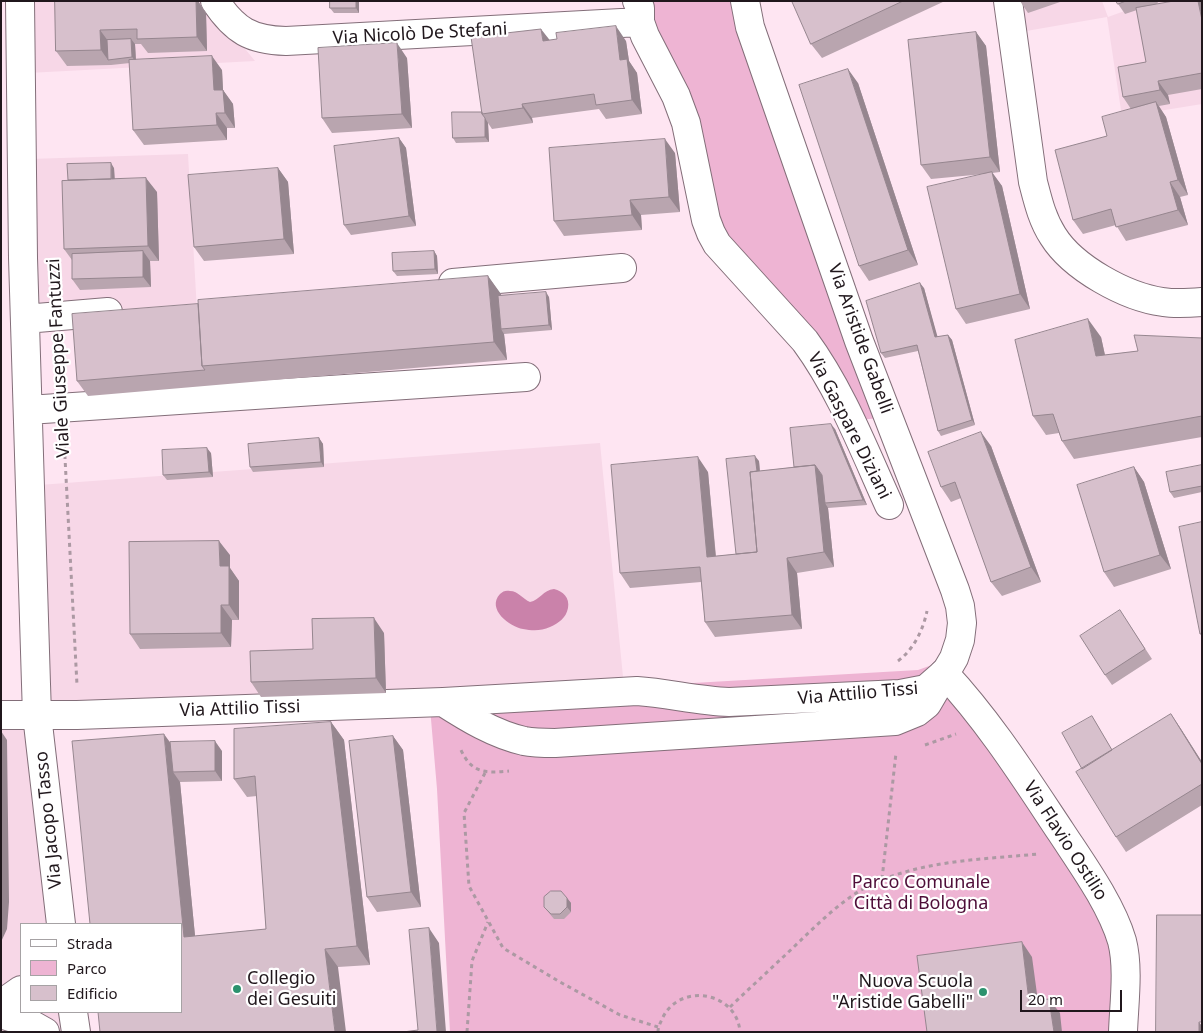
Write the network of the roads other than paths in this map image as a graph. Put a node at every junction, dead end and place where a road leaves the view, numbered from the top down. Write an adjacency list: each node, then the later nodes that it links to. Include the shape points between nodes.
1 (20, 1): 6 (main road, Viale Giuseppe Fantuzzi)
2 (215, 1): 5 (main road, Via Nicolò De Stefani, via 243,31 264,40 279,41)
3 (745, 1): 15 (main road, Via Aristide Gabelli, via 750,27 859,341 960,606 960,640)
4 (1008, 1): 9 (main road, via 1033,182 1040,210 1053,237 1073,260 1131,293 1163,302)
5 (638, 12): 14 (main road, Via Gaspare Diziani, via 645,36 683,116 710,233 813,350 840,399)
6 (12, 258): 11 (main road, Viale Giuseppe Fantuzzi)
7 (622, 268): 8 (main road)
8 (433, 284)
9 (1202, 302)
10 (135, 310): 11 (main road)
11 (25, 320): 13 (main road, Viale Giuseppe Fantuzzi)
12 (526, 377): 13 (main road)
13 (28, 410): 18 (main road, Viale Giuseppe Fantuzzi)
14 (889, 505)
15 (944, 673): 16 (main road, Via Attilio Tissi, via 926,689 900,694 729,702 637,691); 16 (main road, Via Attilio Tissi, via 927,704 895,721 555,743 526,742 498,733); 26 (main road, Via Flavio Ostilio, via 1002,745 1116,922 1125,966)
16 (443, 702): 18 (main road, Via Attilio Tissi)
17 (1, 715): 18 (main road, Via Attilio Tissi)
18 (37, 715): 19 (main road, Via Jacopo Tasso)
19 (61, 923)
20 (20, 991): 21 (main road)
21 (1, 1004)
22 (74, 1013): 25 (main road)
23 (1, 1014): 24 (main road)
24 (45, 1032)
25 (76, 1032)
26 (1123, 1032)

